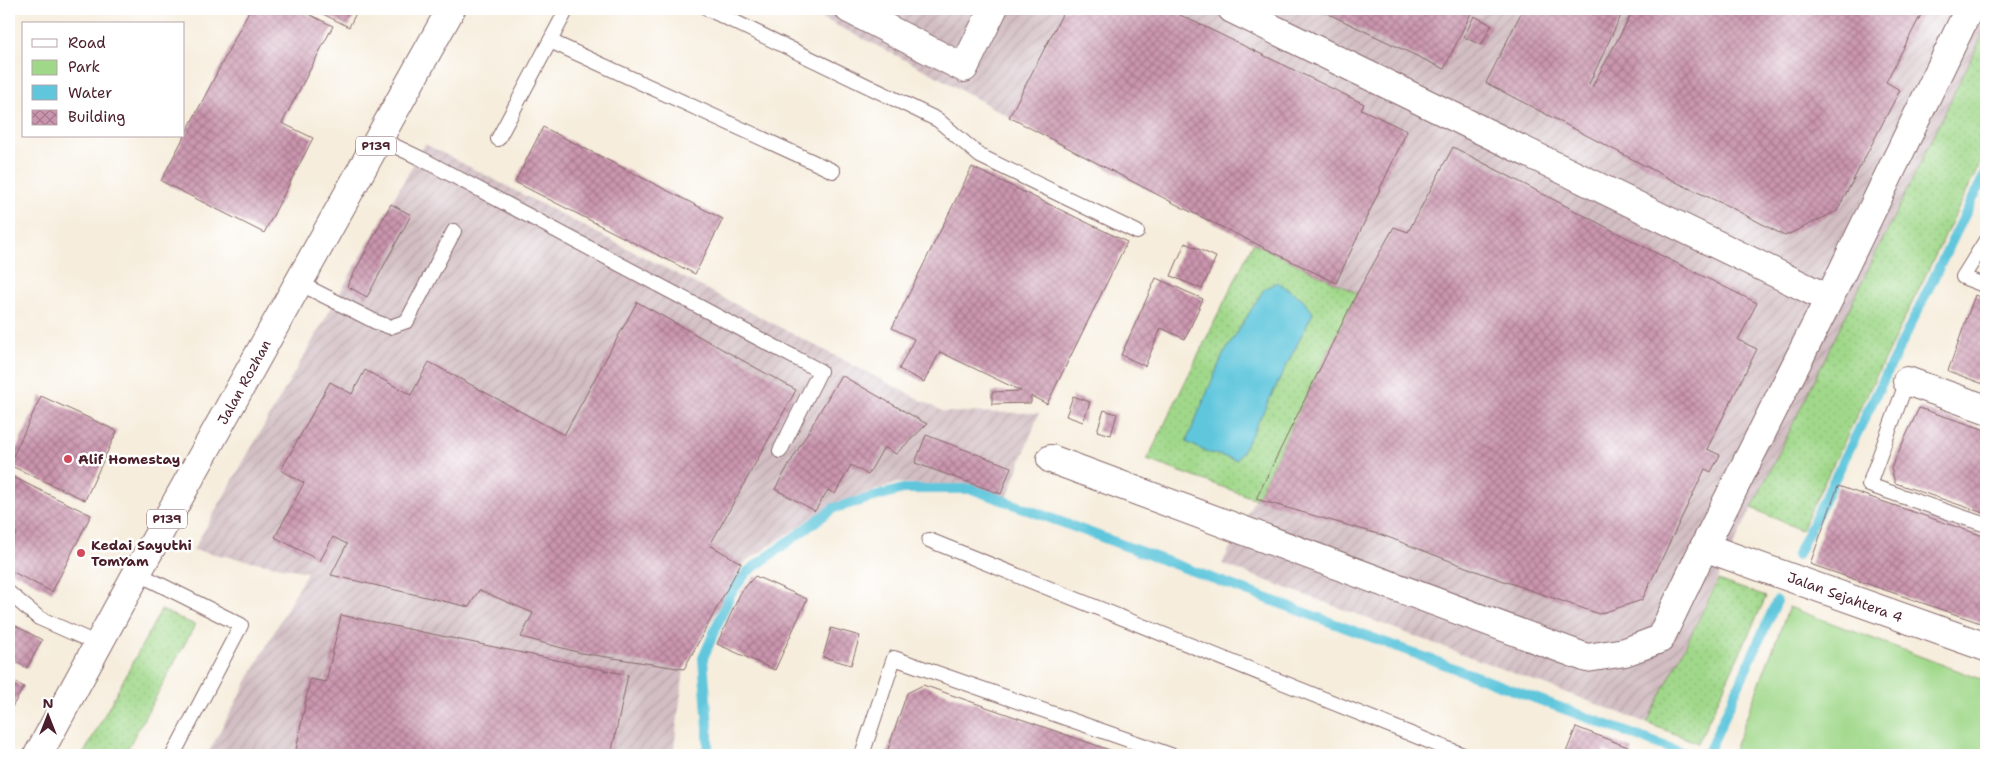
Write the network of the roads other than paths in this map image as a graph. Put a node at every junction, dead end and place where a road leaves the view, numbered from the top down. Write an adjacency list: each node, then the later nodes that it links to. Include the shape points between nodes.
1 (451, 9): 9 (street, Jalan Rozhan / P139)
2 (567, 9): 8 (lane)
3 (708, 9): 13 (lane, via 938,120 980,156)
4 (848, 9): 5 (street, via 964,68)
5 (993, 9)
6 (1232, 9): 17 (street)
7 (1969, 9): 17 (street)
8 (550, 41): 10 (lane); 11 (lane)
9 (380, 140): 15 (street, Jalan Rozhan / P139); 20 (lane, via 422,159 820,371)
10 (498, 140)
11 (833, 171)
12 (454, 231): 15 (lane, via 407,321 390,327)
13 (1137, 232)
14 (1986, 240): 16 (lane, via 1963,277)
15 (299, 283): 25 (street, Jalan Rozhan / P139)
16 (1986, 286)
17 (1830, 299): 24 (street)
18 (1907, 381): 19 (street); 22 (lane, via 1869,484)
19 (1986, 409)
20 (780, 451)
21 (1051, 459): 24 (street, via 1587,658 1625,652 1660,639)
22 (1986, 526)
23 (929, 540): 33 (lane)
24 (1704, 547): 28 (street, Jalan Sejahtera 4)
25 (137, 573): 27 (street, Jalan Rozhan / P139); 30 (lane, via 242,625)
26 (9, 594): 27 (lane, via 39,618)
27 (98, 644): 29 (street, Jalan Rozhan / P139)
28 (1986, 647)
29 (38, 755)
30 (173, 755)
31 (862, 755): 32 (lane, via 894,658)
32 (1171, 755)
33 (1463, 755)

